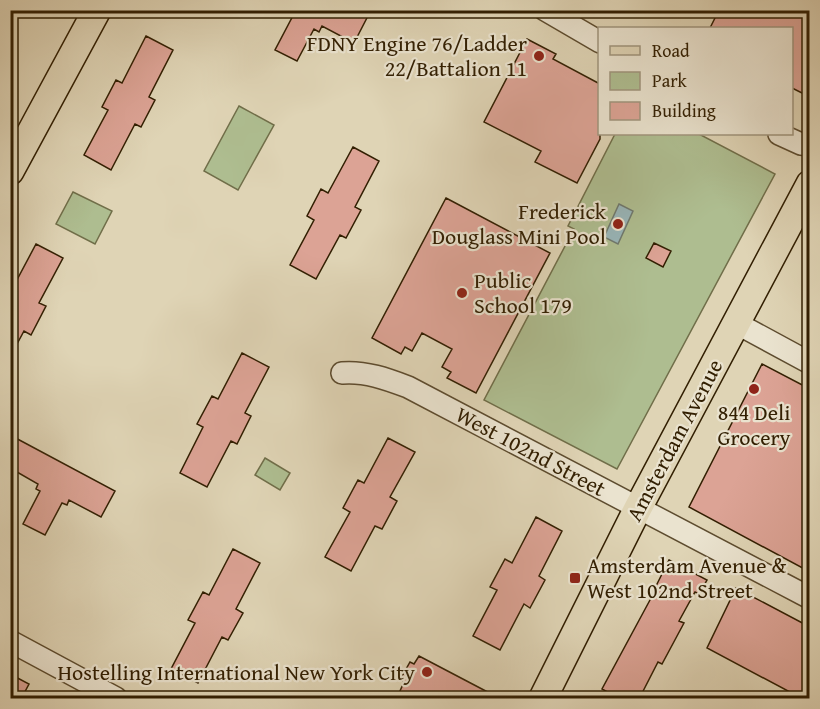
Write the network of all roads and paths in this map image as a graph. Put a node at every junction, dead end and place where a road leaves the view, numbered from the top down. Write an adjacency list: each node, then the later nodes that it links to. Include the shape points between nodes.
1 (96, 10): 6 (main road)
2 (545, 10): 3 (street)
3 (598, 41)
4 (781, 135): 5 (street)
5 (810, 145)
6 (10, 171)
7 (810, 184): 8 (main road, Amsterdam Avenue)
8 (735, 323): 9 (street); 11 (main road, Amsterdam Avenue)
9 (810, 363)
10 (342, 373): 11 (street, West 102nd Street, via 384,378 408,387)
11 (638, 508): 12 (street, West 102nd Street); 14 (main road, Amsterdam Avenue)
12 (810, 598)
13 (10, 641): 15 (street)
14 (546, 697)
15 (116, 699)

